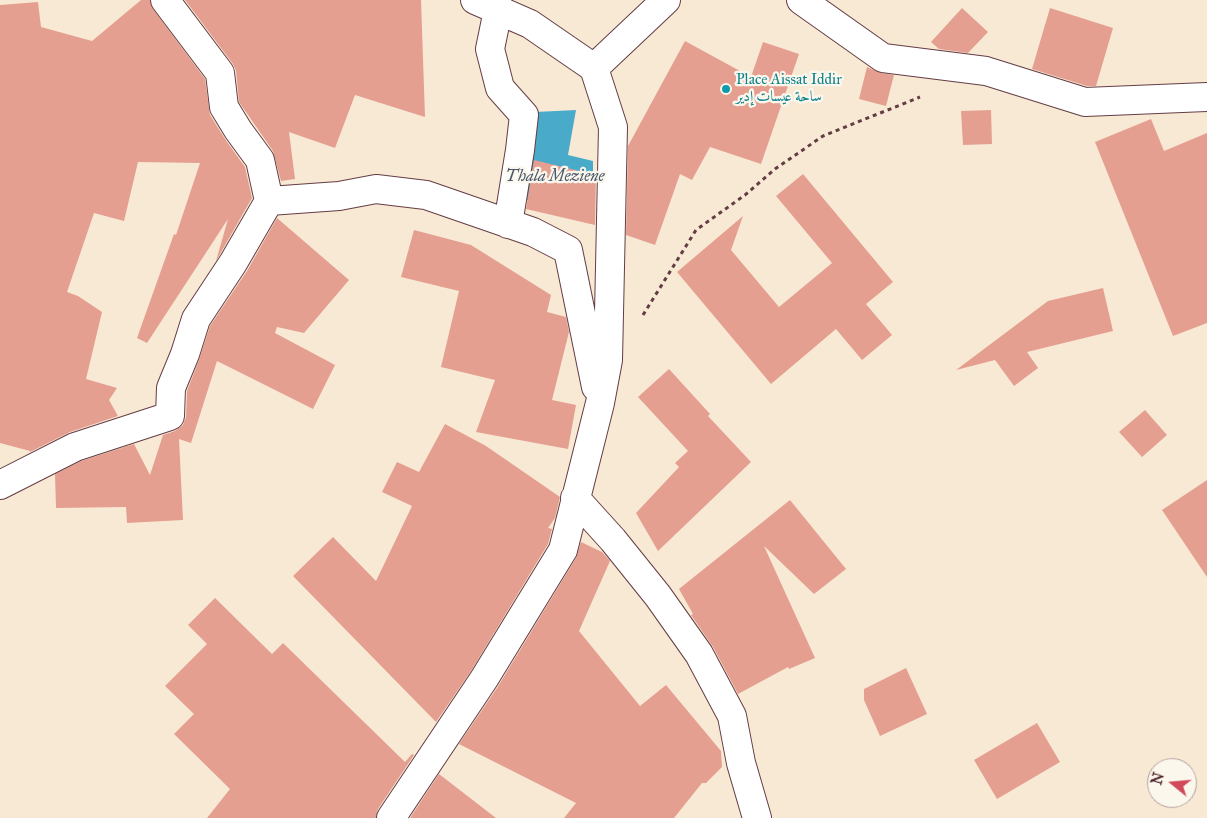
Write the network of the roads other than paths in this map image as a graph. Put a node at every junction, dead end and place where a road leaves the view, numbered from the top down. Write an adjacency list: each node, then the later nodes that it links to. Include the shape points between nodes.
1 (165, 0): 7 (street, via 220,73 224,107 260,160)
2 (666, 0): 5 (street)
3 (801, 0): 6 (street, via 884,58 986,71 1085,102)
4 (490, 3): 5 (street, via 530,24); 8 (street, via 490,49 500,88 524,115 520,150)
5 (594, 68): 9 (street, via 613,127 608,360)
6 (1207, 97)
7 (269, 201): 8 (street, via 339,196 376,189 426,195); 10 (street, via 196,319 170,388 170,416 75,447)
8 (502, 222): 9 (street, via 533,232 568,250)
9 (600, 403): 11 (street)
10 (0, 485)
11 (575, 498): 12 (street, via 563,550 484,679); 13 (street, via 658,596 699,654 732,716)
12 (392, 818)
13 (757, 818)

